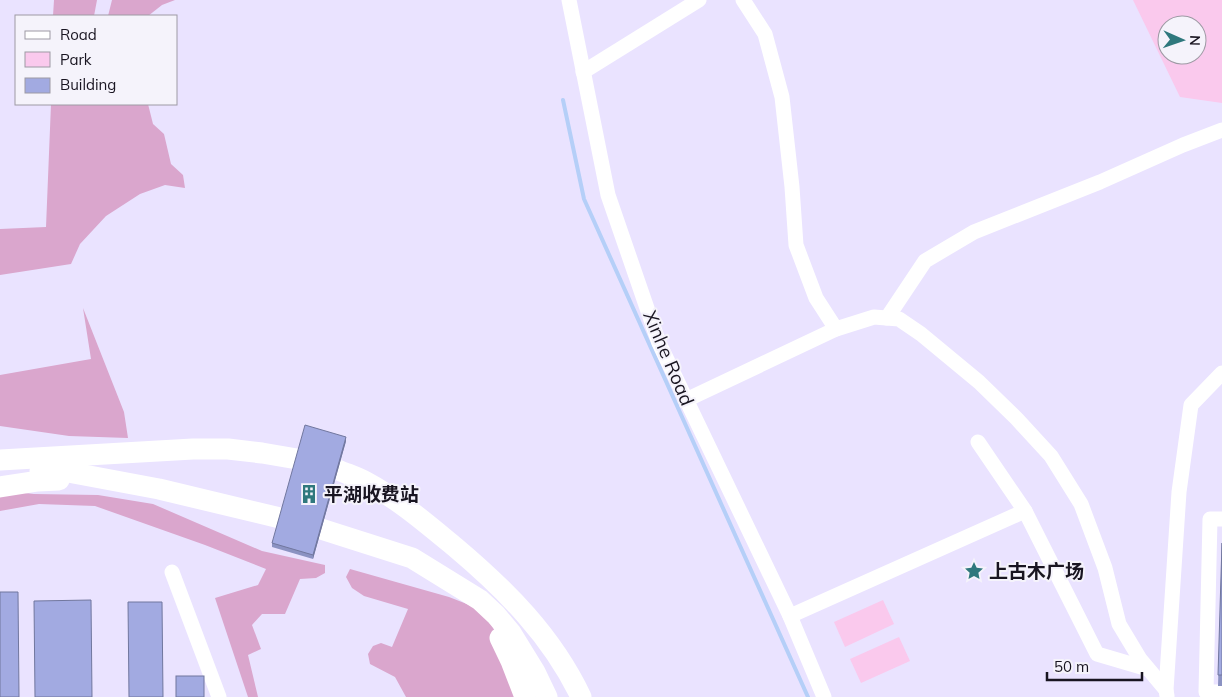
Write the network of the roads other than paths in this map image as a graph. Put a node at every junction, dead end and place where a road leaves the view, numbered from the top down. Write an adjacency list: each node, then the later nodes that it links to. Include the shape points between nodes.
1 (569, 0): 4 (street, Xinhe Road)
2 (699, 0): 4 (street)
3 (743, 0): 7 (street, via 765,34 782,97 796,244 816,298)
4 (583, 72): 9 (street, Xinhe Road, via 608,195 660,343)
5 (1222, 130): 6 (street, via 974,232 925,261)
6 (887, 318): 7 (street, via 874,317); 27 (street, via 899,319 921,334 979,382 1051,456 1081,504 1105,568 1119,624)
7 (836, 329): 9 (street)
8 (1222, 373): 29 (street, via 1191,405 1179,492)
9 (686, 400): 26 (street, Xinhe Road)
10 (978, 442): 19 (street)
11 (0, 445): 12 (highway, via 52,452)
12 (158, 452): 13 (highway, via 228,450); 14 (highway)
13 (297, 459)
14 (0, 460)
15 (338, 470): 22 (highway, via 366,482)
16 (0, 471): 18 (highway, via 68,472)
17 (0, 487): 18 (highway, via 69,480)
18 (159, 489): 20 (highway)
19 (1025, 511): 26 (street); 27 (street, via 1097,654)
20 (280, 518)
21 (1222, 519): 28 (street, via 1210,519 1206,692)
22 (424, 521): 33 (highway, via 522,626 547,665); 34 (highway, via 518,604 560,658)
23 (321, 530): 24 (highway)
24 (412, 558): 31 (highway, via 478,609 496,632 511,660); 32 (highway, via 480,600 496,615 530,664)
25 (172, 572): 30 (street)
26 (790, 616): 35 (street, Xinhe Road)
27 (1148, 669): 29 (street)
28 (1222, 692)
29 (1167, 693)
30 (219, 697)
31 (525, 697)
32 (547, 697)
33 (562, 697)
34 (581, 697)
35 (824, 697)

